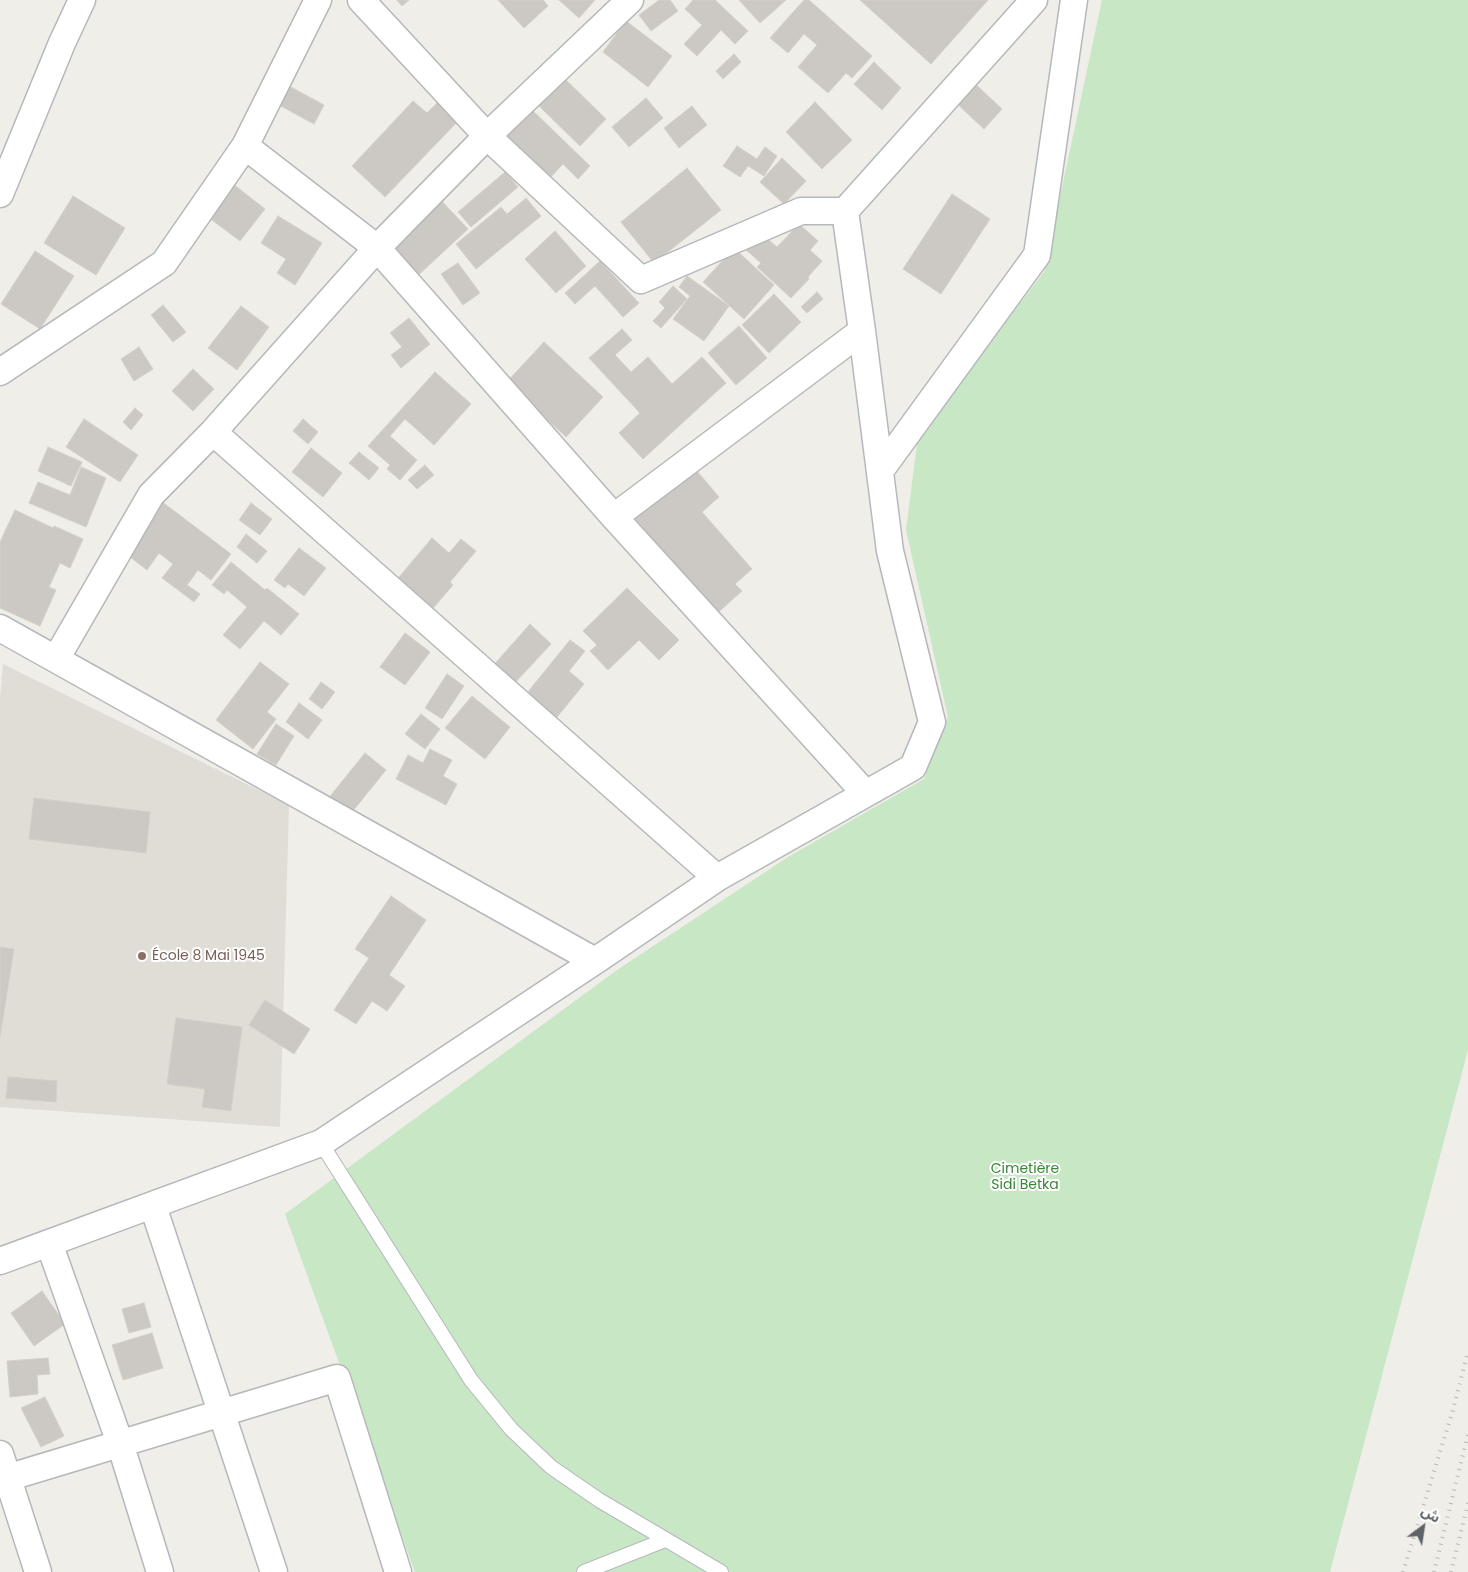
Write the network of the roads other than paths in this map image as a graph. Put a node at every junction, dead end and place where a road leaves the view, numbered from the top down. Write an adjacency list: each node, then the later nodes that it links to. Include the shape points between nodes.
1 (82, 0): 9 (street)
2 (318, 0): 8 (street)
3 (360, 0): 7 (street)
4 (630, 0): 7 (street)
5 (1034, 0): 10 (street)
6 (1074, 0): 15 (street, via 1037,255)
7 (487, 136): 10 (street, via 641,280 801,211); 11 (street)
8 (245, 146): 11 (street); 13 (street, via 164,263)
9 (0, 194)
10 (845, 211): 12 (street)
11 (377, 248): 14 (street); 16 (street)
12 (862, 331): 15 (street); 16 (street)
13 (0, 372)
14 (213, 432): 18 (street, via 151,495); 20 (street)
15 (880, 471): 19 (street, via 890,551 932,722 913,767)
16 (614, 517): 19 (street)
17 (0, 628): 18 (street)
18 (56, 659): 21 (street)
19 (865, 793): 20 (street)
20 (717, 878): 21 (street)
21 (595, 961): 22 (street)
22 (321, 1143): 23 (street); 29 (lane, via 471,1380 511,1429 551,1467)
23 (152, 1206): 24 (street); 26 (street)
24 (49, 1243): 25 (street); 27 (street)
25 (0, 1261)
26 (221, 1412): 27 (street); 32 (street); 33 (street, via 337,1378)
27 (120, 1443): 28 (street); 31 (street)
28 (3, 1471): 30 (street)
29 (665, 1540): 34 (lane); 35 (lane)
30 (38, 1572)
31 (160, 1572)
32 (274, 1572)
33 (398, 1572)
34 (584, 1572)
35 (721, 1572)

